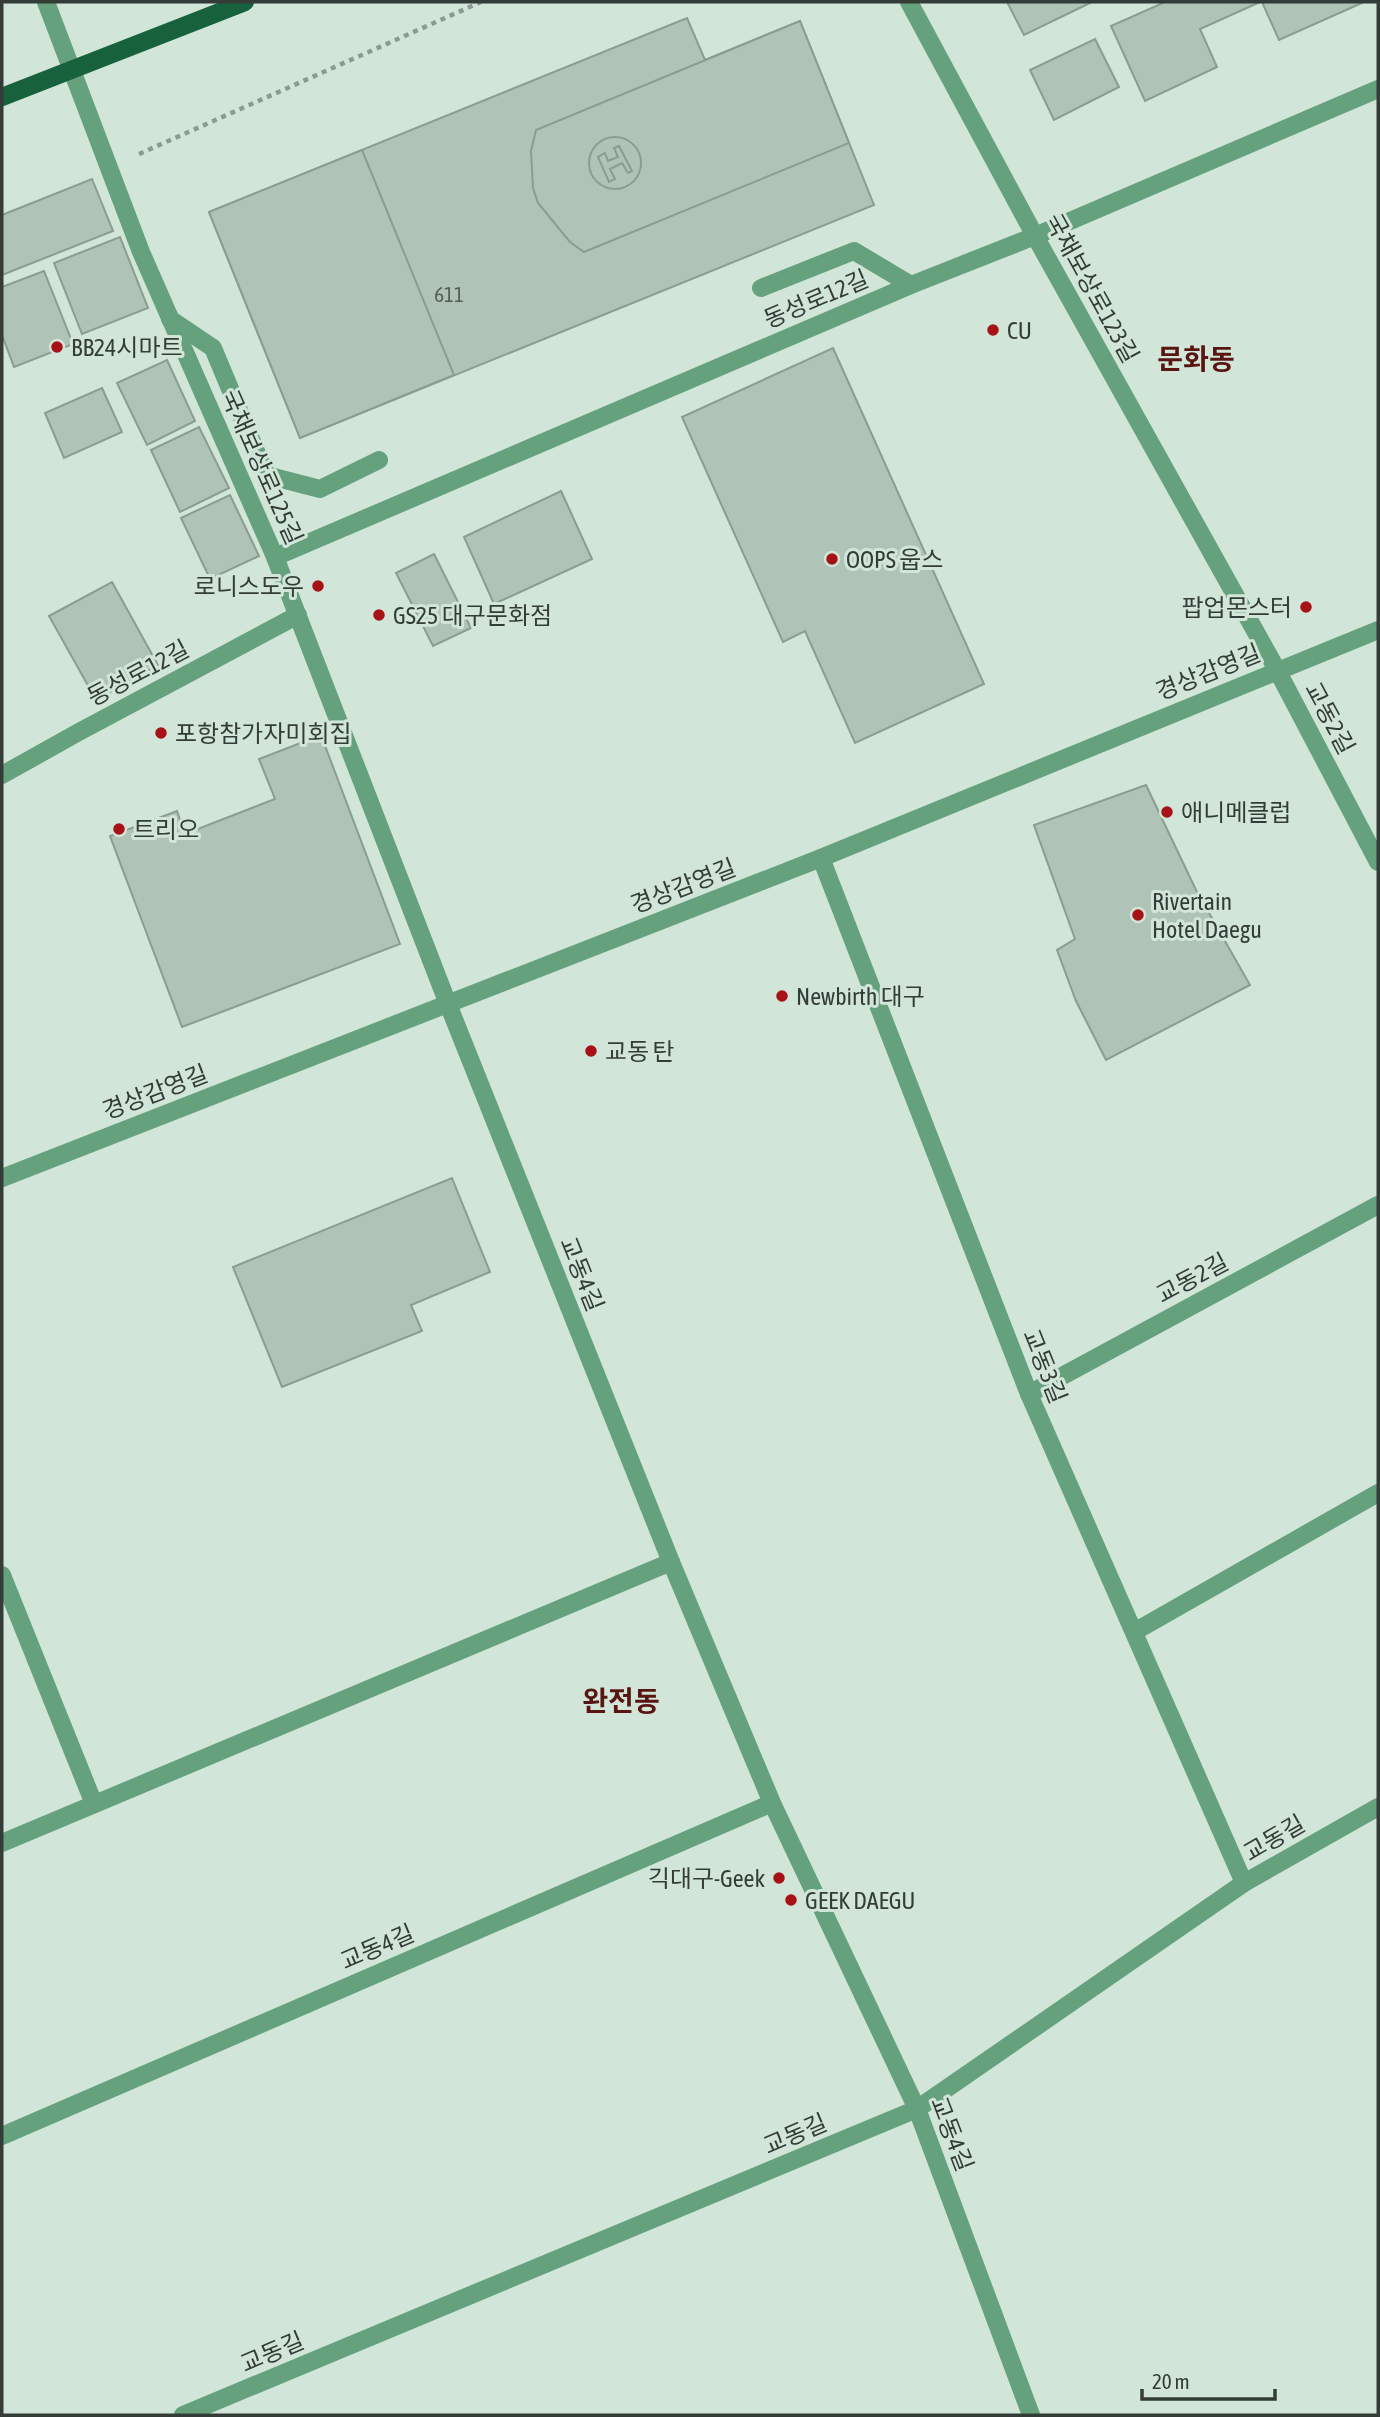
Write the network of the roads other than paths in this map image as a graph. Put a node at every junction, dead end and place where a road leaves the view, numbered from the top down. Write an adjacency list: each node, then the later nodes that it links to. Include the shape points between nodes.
1 (46, 2): 4 (street, 국채보상로125길)
2 (245, 2): 4 (main road)
3 (909, 2): 7 (street, 국채보상로123길)
4 (71, 69): 6 (main road); 10 (street, 국채보상로125길)
5 (1378, 89): 7 (street, 동성로12길)
6 (2, 97)
7 (1035, 236): 8 (street, 동성로12길); 15 (street, 국채보상로123길)
8 (911, 285): 9 (street, via 854,251); 12 (street, 동성로12길)
9 (761, 288)
10 (170, 318): 11 (street, via 213,348 265,475 320,489); 12 (street, 국채보상로125길)
11 (379, 460)
12 (275, 557): 13 (street, 국채보상로125길)
13 (298, 615): 16 (street, 동성로12길); 19 (street, 국채보상로125길)
14 (1378, 630): 15 (street, 경상감영길)
15 (1277, 670): 17 (street, 경상감영길); 18 (street, 교동2길)
16 (2, 775)
17 (821, 858): 19 (street, 경상감영길); 22 (street, 교동3길)
18 (1378, 862)
19 (448, 1004): 20 (street, 경상감영길); 24 (street, 교동4길)
20 (2, 1178)
21 (1378, 1205): 22 (street, 교동2길)
22 (1029, 1394): 26 (street, 교동3길)
23 (1378, 1493): 26 (street)
24 (671, 1562): 27 (street, 교동4길); 28 (street)
25 (2, 1575): 28 (street)
26 (1134, 1632): 31 (street, 교동3길)
27 (772, 1803): 32 (street, 교동4길); 33 (street, 교동4길)
28 (94, 1804): 30 (street)
29 (1378, 1807): 31 (street, 교동길)
30 (2, 1843)
31 (1244, 1883): 32 (street, 교동길)
32 (917, 2109): 34 (street, 교동길); 35 (street, 교동4길)
33 (2, 2136)
34 (183, 2415)
35 (1031, 2415)

